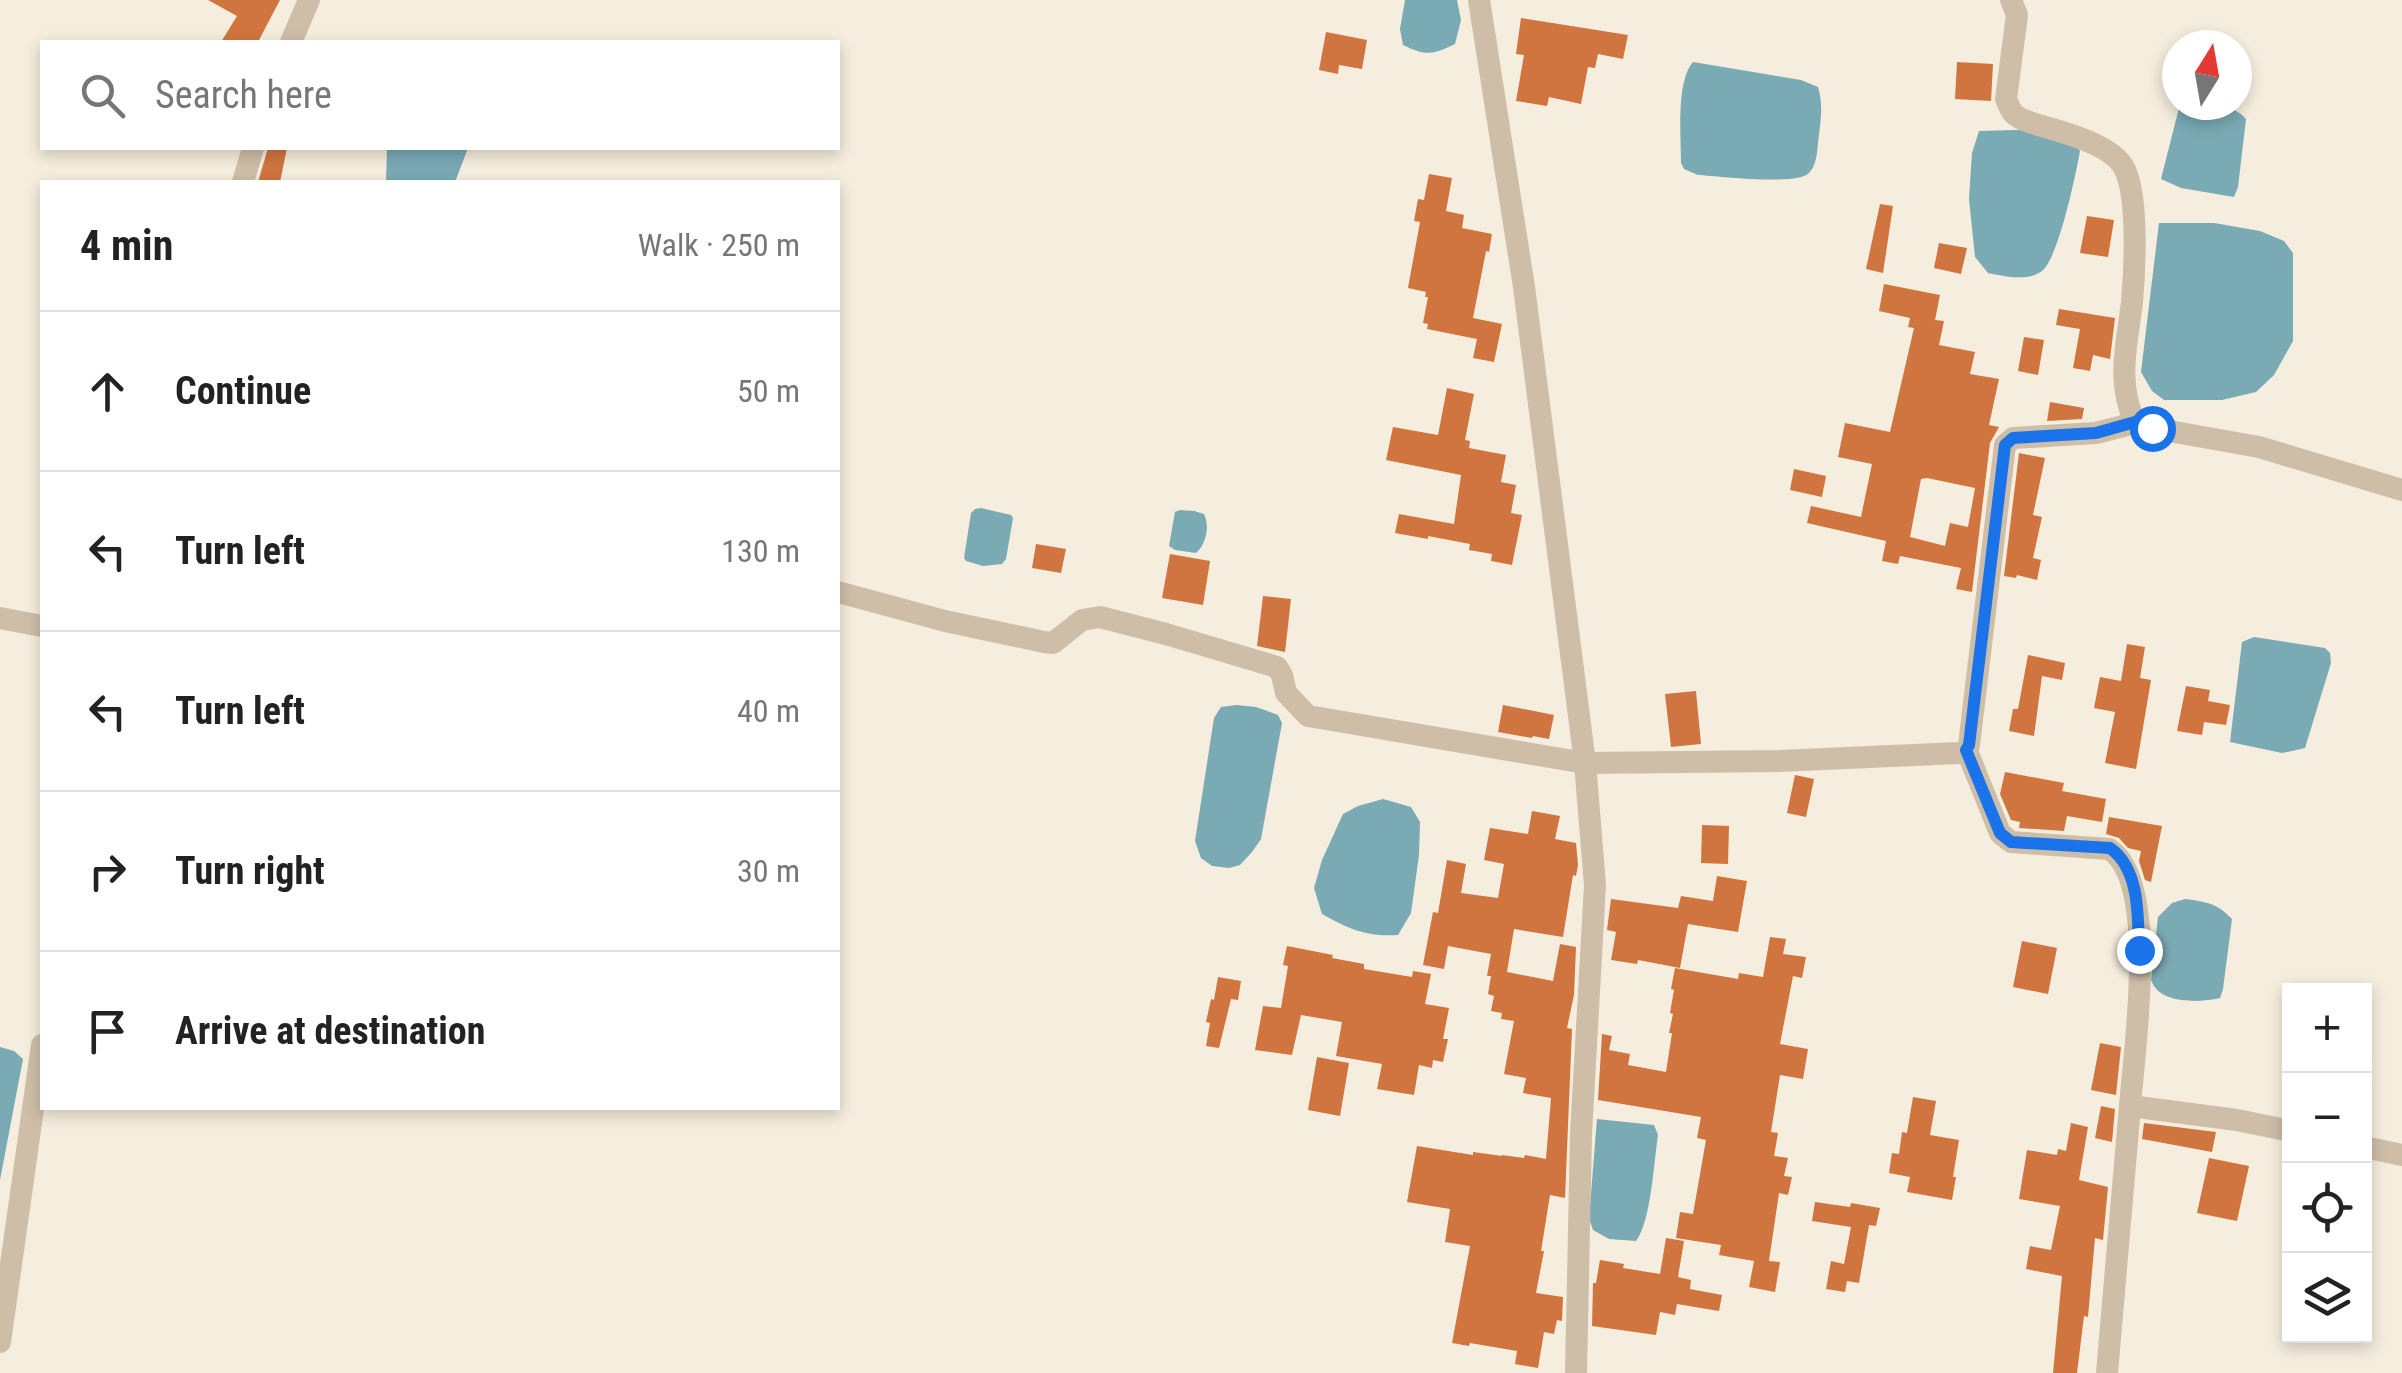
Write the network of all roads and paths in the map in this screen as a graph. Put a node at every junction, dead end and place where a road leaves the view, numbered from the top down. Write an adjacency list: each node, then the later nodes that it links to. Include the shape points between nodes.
1 (310, 0): 4 (street)
2 (1479, 0): 13 (street)
3 (2011, 0): 7 (street, via 2018,15 2009,107 2027,121 2114,155 2131,184 2132,301 2123,389)
4 (292, 40)
5 (252, 150): 6 (street)
6 (243, 180)
7 (2135, 422): 8 (street, via 2259,446); 12 (street, via 2096,433 2013,438 2005,445)
8 (2402, 490)
9 (840, 593): 13 (street, via 1044,642 1100,617 1277,667 1286,693 1308,716)
10 (0, 618): 11 (street)
11 (40, 626)
12 (1966, 750): 13 (street); 15 (street, via 2005,839 2110,848 2130,875 2140,974)
13 (1585, 763): 20 (street, via 1594,885)
14 (40, 1059): 19 (street)
15 (2130, 1106): 16 (street); 21 (street)
16 (2282, 1129)
17 (2372, 1149): 18 (street)
18 (2402, 1155)
19 (0, 1342)
20 (1576, 1373)
21 (2107, 1373)

